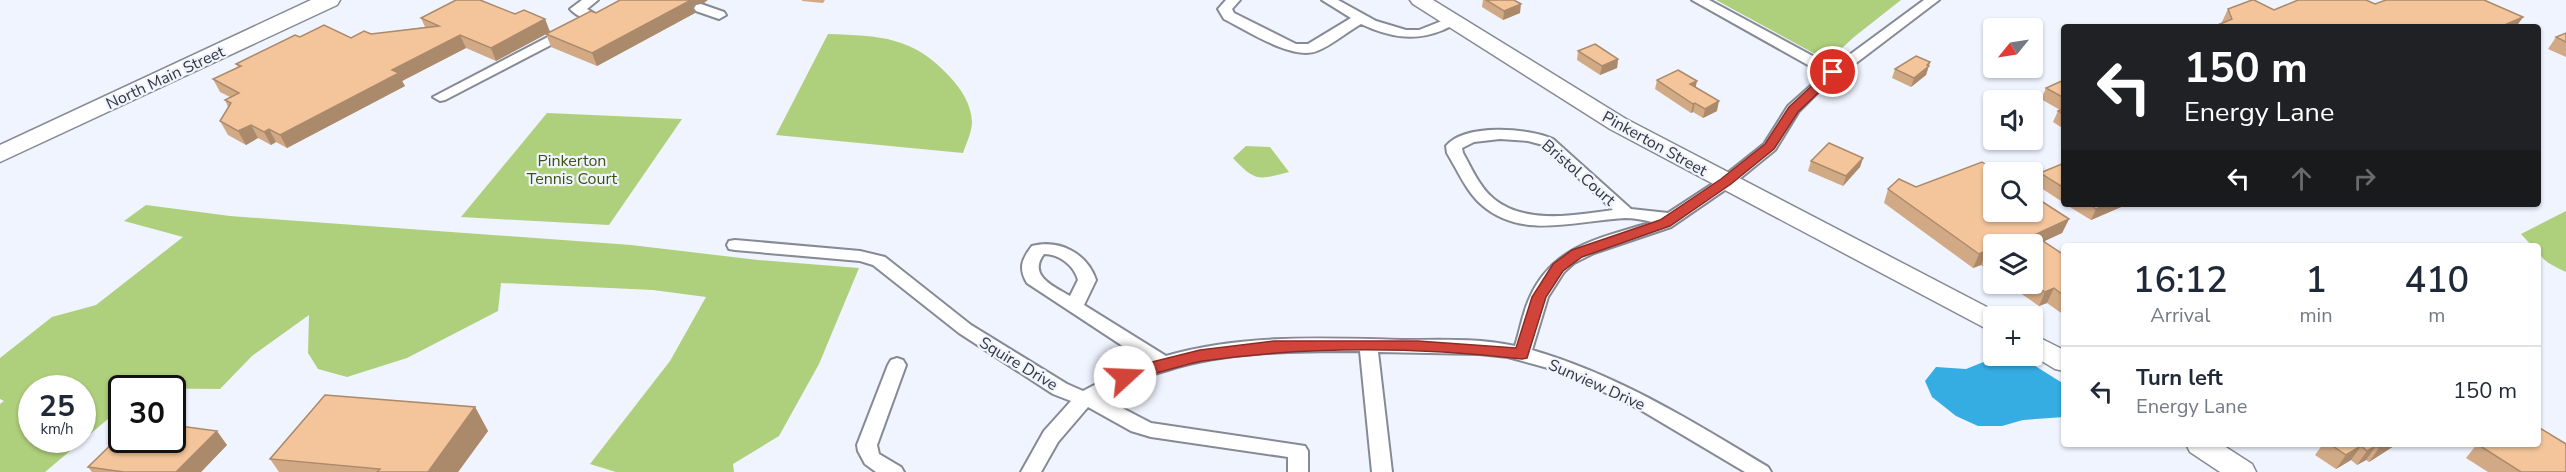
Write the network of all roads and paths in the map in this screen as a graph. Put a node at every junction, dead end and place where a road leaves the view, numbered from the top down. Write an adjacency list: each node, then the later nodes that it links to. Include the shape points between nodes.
1 (329, 0): 14 (main road, North Main Street)
2 (591, 0): 13 (street, via 578,9 598,14)
3 (714, 0): 9 (street, via 699,7)
4 (1233, 0): 10 (street, via 1225,9 1229,16 1299,49 1312,48)
5 (1329, 0): 10 (street)
6 (1420, 0): 11 (street, Pinkerton Street)
7 (1699, 0): 12 (street)
8 (1932, 0): 12 (street)
9 (719, 15)
10 (1360, 18): 11 (street, via 1410,34)
11 (1452, 21): 15 (street, Pinkerton Street, via 1618,124)
12 (1833, 72): 15 (street, via 1793,109 1770,147)
13 (440, 97)
14 (0, 154)
15 (1726, 182): 17 (street); 20 (street, Pinkerton Street)
16 (1626, 213): 16 (street, Bristol Court, via 1563,219 1505,213 1480,193 1454,146 1472,138 1522,134 1540,137); 17 (street, Bristol Court)
17 (1672, 219): 23 (street, via 1577,253 1558,268 1539,297)
18 (735, 245): 27 (street, Squire Drive, via 879,261 975,336)
19 (1074, 307): 25 (street)
20 (1983, 316)
21 (1368, 345): 23 (street, Sunview Drive, via 1473,348); 25 (street, Sunview Drive, via 1245,349); 32 (street)
22 (2043, 350): 24 (street)
23 (1522, 354): 33 (street, Sunview Drive, via 1625,395)
24 (2061, 360)
25 (1165, 364): 27 (street, Sunview Drive, via 1125,377)
26 (897, 365): 29 (street, via 866,453)
27 (1085, 399): 30 (street, Sunview Drive, via 1057,428); 31 (street, Squire Drive, via 1151,430 1298,451)
28 (2204, 447): 34 (street)
29 (894, 472)
30 (1031, 472)
31 (1298, 472)
32 (1382, 472)
33 (1761, 472)
34 (2242, 472)

